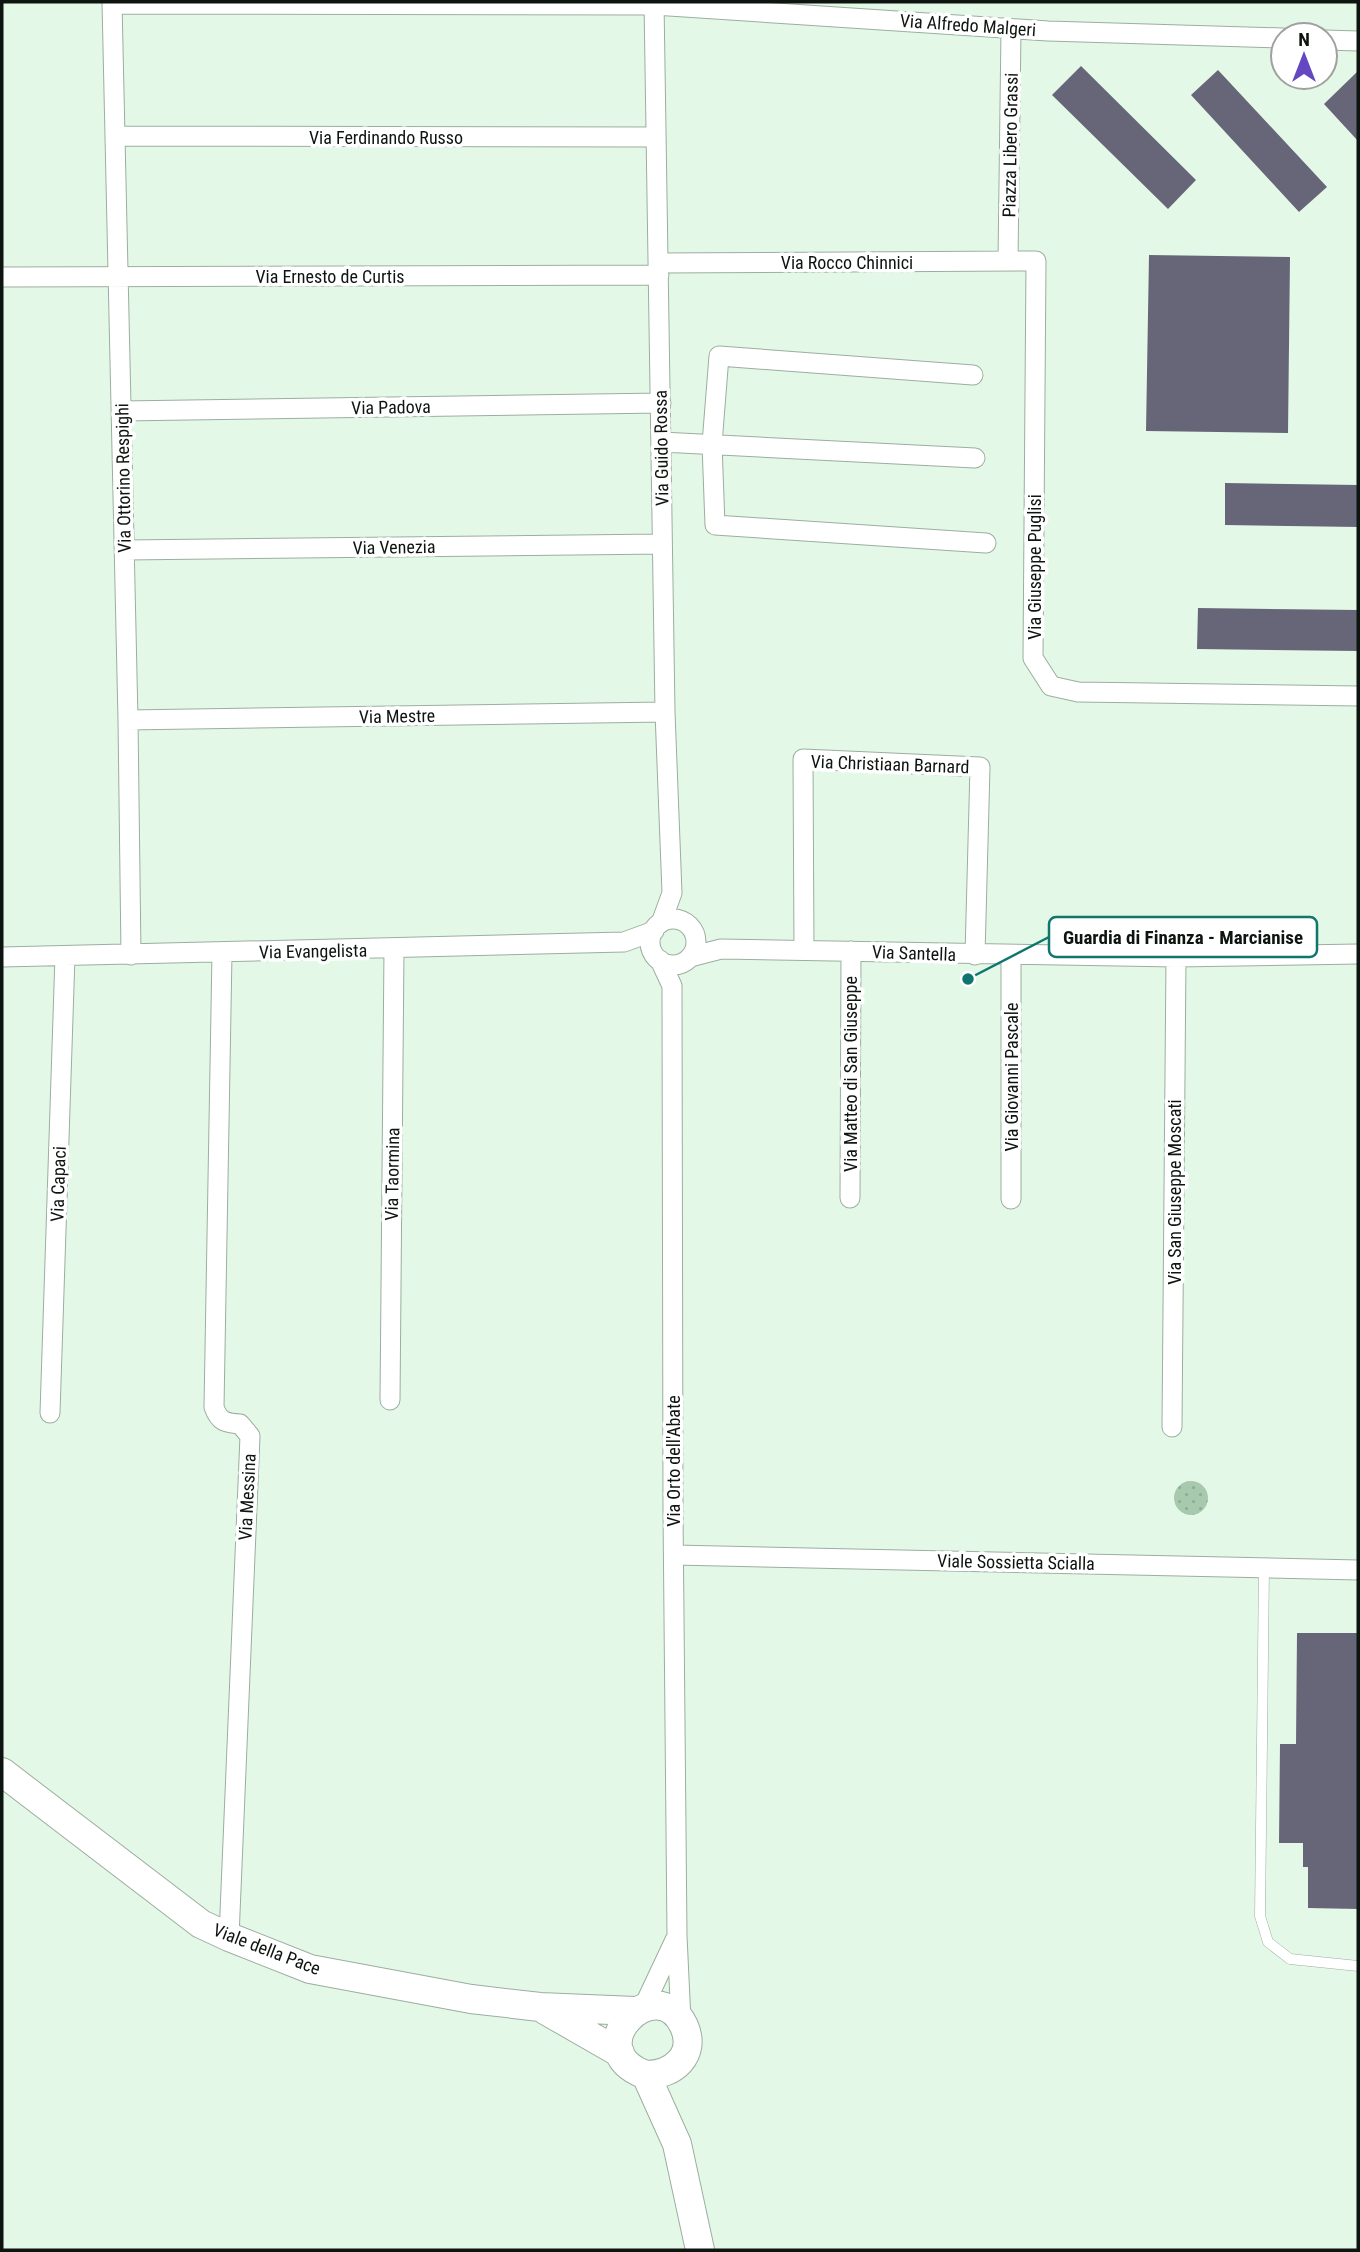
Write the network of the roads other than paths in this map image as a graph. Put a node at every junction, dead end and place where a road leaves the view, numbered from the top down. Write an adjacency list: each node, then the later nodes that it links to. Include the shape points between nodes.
1 (112, 3): 2 (street, Via Alfredo Malgeri); 10 (street, Via Ottorino Respighi)
2 (240, 3): 3 (street, Via Alfredo Malgeri)
3 (372, 3): 4 (street, Via Alfredo Malgeri)
4 (518, 3): 5 (street, Via Alfredo Malgeri)
5 (654, 3): 6 (street, Via Alfredo Malgeri); 11 (street, Via Guido Rossa)
6 (1011, 29): 7 (street, Via Alfredo Malgeri); 12 (street, Piazza Libero Grassi)
7 (1269, 38)
8 (1339, 40): 9 (street)
9 (1358, 41)
10 (116, 136): 11 (street, Via Ferdinando Russo); 15 (street, Via Ottorino Respighi)
11 (656, 137): 14 (street, Via Guido Rossa)
12 (1008, 261): 13 (street, Via Rocco Chinnici); 14 (street, Via Rocco Chinnici)
13 (1036, 261): 26 (street, Via Giuseppe Puglisi, via 1034,658 1051,687 1078,692)
14 (659, 269): 15 (street, Via Ernesto de Curtis); 18 (street, Via Guido Rossa)
15 (119, 276): 16 (street, Via Ernesto de Curtis); 19 (street, Via Ottorino Respighi)
16 (2, 277)
17 (973, 374): 21 (street, via 719,356)
18 (661, 403): 19 (street, Via Padova); 20 (street, Via Guido Rossa)
19 (122, 411): 25 (street, Via Ottorino Respighi)
20 (661, 442): 21 (street); 24 (street, Via Guido Rossa)
21 (712, 444): 22 (street); 23 (street, via 715,525)
22 (975, 458)
23 (986, 543)
24 (662, 544): 25 (street, Via Venezia); 27 (street, Via Guido Rossa)
25 (125, 551): 28 (street, Via Ottorino Respighi)
26 (1358, 696)
27 (665, 712): 28 (street, Via Mestre); 29 (street, Via Guido Rossa)
28 (128, 720): 39 (street, Via Ottorino Respighi)
29 (672, 893): 30 (street, Via Guido Rossa); 31 (street, Via Guido Rossa)
30 (657, 927): 31 (street, via 671,919); 32 (street, Via Evangelista); 42 (street, via 651,938)
31 (691, 928): 34 (street, Via Santella); 46 (street, via 696,946)
32 (624, 942): 33 (street, Via Evangelista); 42 (street, Via Evangelista)
33 (394, 949): 37 (street, Via Evangelista); 50 (street, Via Taormina)
34 (722, 949): 35 (street, Via Santella); 46 (street, Via Santella)
35 (804, 950): 36 (street, Via Santella); 40 (street, Via Christiaan Barnard, via 803,760 980,767)
36 (851, 951): 40 (street, Via Santella); 48 (street, Via Matteo di San Giuseppe)
37 (222, 953): 39 (street, Via Evangelista); 58 (street, Via Messina, via 214,1407 223,1422 240,1424 250,1436)
38 (1358, 954): 45 (street, Via Santella)
39 (131, 955): 41 (street, Via Evangelista)
40 (975, 955): 43 (street, Via Santella)
41 (65, 956): 44 (street, Via Evangelista); 51 (street, Via Capaci)
42 (657, 956): 46 (street, via 672,964); 47 (street, Via Orto dell'Abate)
43 (1011, 956): 45 (street, Via Santella); 49 (street, Via Giovanni Pascale)
44 (2, 957)
45 (1176, 957): 52 (street, Via San Giuseppe Moscati)
46 (687, 959): 47 (street, Via Orto dell'Abate)
47 (672, 986): 53 (street, Via Orto dell'Abate)
48 (850, 1198)
49 (1011, 1199)
50 (390, 1400)
51 (50, 1413)
52 (1172, 1427)
53 (674, 1555): 54 (street, Viale Sossietta Scialla); 57 (street, Via Orto dell'Abate)
54 (1264, 1568): 55 (street, Viale Sossietta Scialla); 59 (lane, via 1260,1916 1268,1942 1290,1959)
55 (1358, 1570)
56 (2, 1772): 58 (street, Viale della Pace, via 201,1924)
57 (677, 1936): 61 (street); 62 (street, Via Orto dell'Abate)
58 (229, 1937): 60 (street, Viale della Pace, via 310,1969)
59 (1358, 1966)
60 (540, 2007): 61 (street, Viale della Pace); 63 (street, Viale della Pace)
61 (639, 2010): 62 (street, via 664,2008); 63 (street, via 627,2017 619,2034)
62 (681, 2021): 64 (street, via 687,2043)
63 (620, 2053): 65 (street, via 635,2071)
64 (678, 2065): 65 (street, via 668,2072); 66 (street)
65 (646, 2075): 66 (street)
66 (677, 2144): 67 (street)
67 (700, 2250)

